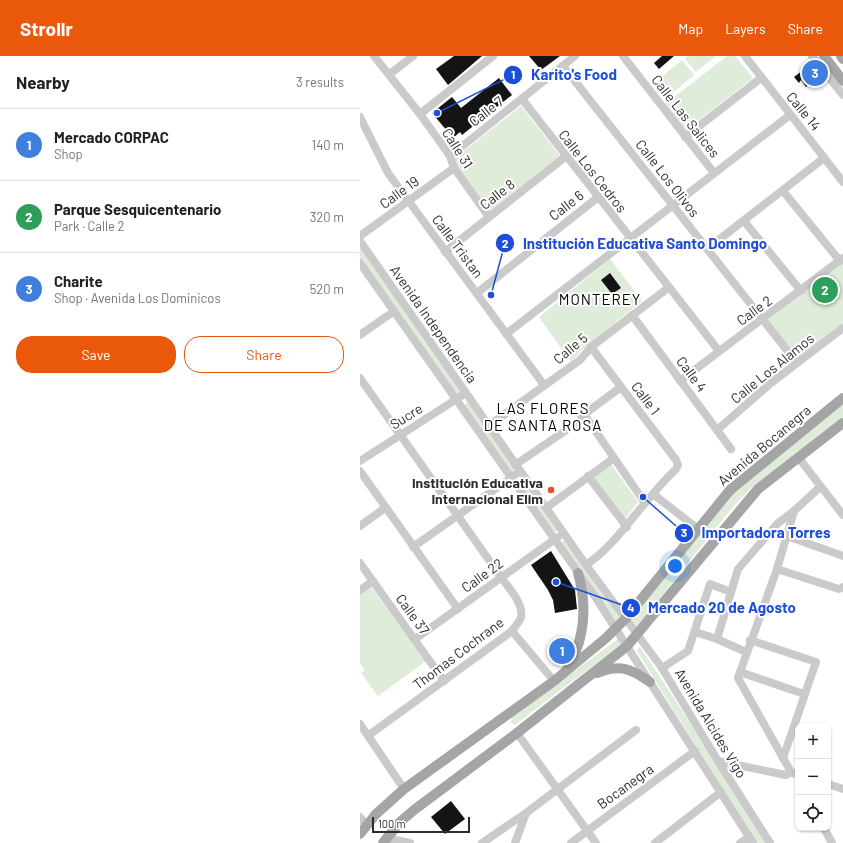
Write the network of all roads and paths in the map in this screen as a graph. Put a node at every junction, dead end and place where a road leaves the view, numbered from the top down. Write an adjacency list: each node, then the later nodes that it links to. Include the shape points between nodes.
1 (374, 56): 12 (street, Calle 31)
2 (413, 56): 12 (street)
3 (575, 56): 11 (street, Calle 7)
4 (622, 56): 20 (street, Calle Las Salices)
5 (745, 56): 13 (street, Calle 14)
6 (812, 56): 15 (street)
7 (824, 56): 14 (main road)
8 (841, 56): 10 (main road)
9 (491, 57): 17 (street)
10 (843, 59)
11 (563, 66): 16 (street, Calle 7); 30 (street, Calle Los Olivos)
12 (390, 74): 17 (street, Calle 31)
13 (761, 78): 18 (street, Calle 14); 20 (street)
14 (843, 81)
15 (843, 95)
16 (522, 100): 21 (street, Calle 7); 22 (street, Calle Los Cedros)
17 (420, 114): 21 (street, Calle 31)
18 (790, 115): 23 (street, Calle 14); 25 (street)
19 (360, 117): 29 (street, Calle Tristan, via 388,173)
20 (685, 137): 25 (street, Calle Las Salices)
21 (450, 156): 24 (street, Calle 31)
22 (565, 157): 28 (street, Calle Los Cedros); 31 (street, Calle 8)
23 (824, 158): 26 (street, Calle 14); 27 (street)
24 (454, 168): 29 (street, Calle 19); 31 (street, Calle 31)
25 (714, 173): 30 (street)
26 (843, 182)
27 (783, 191): 32 (street); 38 (street)
28 (597, 198): 34 (street, Calle Los Cedros); 42 (street, Calle 6)
29 (409, 202): 33 (street, Calle 19); 37 (street, Calle Tristan)
30 (673, 205): 34 (street); 36 (street, Calle Los Olivos)
31 (489, 217): 37 (street, Calle 8)
32 (744, 221): 36 (street); 41 (street)
33 (360, 236)
34 (629, 238): 40 (street, Calle Los Cedros); 48 (street)
35 (360, 241): 56 (street, Avenida Independencia)
36 (707, 250): 45 (street, Calle Los Olivos)
37 (445, 252): 42 (street, Calle Tristan)
38 (841, 260): 41 (street, Calle 2)
39 (360, 263): 43 (street, Avenida Independencia)
40 (668, 288): 44 (street, Calle 5); 50 (street, Calle Los Cedros)
41 (801, 291): 45 (street, Calle 2)
42 (477, 293): 48 (street, Calle Tristan)
43 (394, 312): 47 (street); 58 (street, Avenida Independencia)
44 (632, 315): 49 (street, Calle 5); 53 (street, Calle 4)
45 (762, 320): 50 (street, Calle 2); 51 (street, Calle Los Olivos)
46 (843, 328): 51 (street, Calle Los Alamos)
47 (360, 334)
48 (506, 334): 54 (street, Calle Tristan)
49 (591, 347): 54 (street, Calle 5, via 580,360); 55 (street, Calle 1)
50 (719, 351): 53 (street, Calle 2)
51 (797, 363): 62 (street, Calle Los Alamos)
52 (360, 378): 63 (street, Thomas Cochrane)
53 (680, 381): 62 (street, Calle 4)
54 (544, 386): 61 (street, Calle 5)
55 (621, 387): 59 (street); 73 (street, Calle 1, via 678,465)
56 (466, 393): 58 (street, Sucre); 61 (street, Avenida Independencia)
57 (843, 398): 82 (main road, Avenida Bocanegra, via 743,477)
58 (456, 400): 63 (street, Sucre); 71 (street, Avenida Independencia)
59 (584, 417): 66 (street); 68 (street)
60 (843, 423): 65 (main road)
61 (488, 426): 68 (street, Avenida Independencia)
62 (717, 430): 64 (street, Calle 4)
63 (400, 435): 67 (street, Sucre); 79 (street, Thomas Cochrane)
64 (731, 449)
65 (798, 457): 72 (street); 102 (main road, via 745,502)
66 (614, 458): 70 (street); 74 (street)
67 (360, 461)
68 (518, 468): 71 (street); 76 (street, Avenida Independencia)
69 (360, 471): 75 (street)
70 (588, 476): 76 (street); 81 (street)
71 (511, 478): 79 (street); 85 (street, Avenida Independencia)
72 (820, 487): 77 (street); 78 (street)
73 (653, 494): 74 (street); 82 (street)
74 (646, 503): 81 (street)
75 (386, 508): 80 (street); 86 (street)
76 (546, 508): 83 (street, Avenida Independencia)
77 (794, 511): 84 (street); 96 (street, via 777,524 738,569)
78 (843, 514)
79 (458, 515): 86 (street); 92 (street, Thomas Cochrane)
80 (360, 526)
81 (626, 527): 89 (street)
82 (698, 529): 98 (main road, Avenida Bocanegra)
83 (564, 533): 85 (street, Calle 22); 89 (street, Avenida Independencia)
84 (787, 536): 87 (street); 90 (street)
85 (555, 540): 91 (street, Avenida Independencia); 92 (street, Calle 22)
86 (413, 547): 97 (street)
87 (843, 556)
88 (360, 563): 93 (street, Calle 37)
89 (586, 565): 98 (street, Avenida Independencia)
90 (777, 569): 94 (street, via 839,589); 105 (street)
91 (578, 573): 99 (street, Avenida Independencia); 109 (main road, via 583,619 580,639)
92 (501, 577): 97 (street, Calle 22); 100 (street, Thomas Cochrane, via 519,605 521,613)
93 (373, 581): 95 (street); 103 (street, Calle 37)
94 (843, 587)
95 (360, 590)
96 (731, 592): 101 (street, via 710,584); 104 (street)
97 (458, 609): 103 (street, Calle 22)
98 (626, 618): 99 (main road, Avenida Bocanegra); 102 (street, Avenida Alcides Vigo)
99 (615, 628): 106 (street, Avenida Alcides Vigo); 109 (main road, Avenida Bocanegra)
100 (512, 630): 112 (street, Thomas Cochrane); 113 (street)
101 (695, 632): 104 (street); 108 (street, via 688,651)
102 (638, 634): 106 (main road); 108 (street, Avenida Alcides Vigo)
103 (415, 639): 112 (street, Calle 37)
104 (717, 639): 107 (street)
105 (750, 640): 107 (street); 115 (street, via 816,662)
106 (627, 646): 111 (main road); 114 (street, Avenida Alcides Vigo)
107 (746, 652): 110 (street)
108 (662, 668): 122 (street, Avenida Alcides Vigo)
109 (567, 670): 113 (main road, Avenida Bocanegra)
110 (740, 672): 115 (street); 121 (street, via 738,678)
111 (589, 676): 114 (main road, via 606,669 628,668); 118 (main road)
112 (444, 681): 119 (street, Thomas Cochrane)
113 (554, 681): 126 (main road, Avenida Bocanegra)
114 (650, 682): 120 (street, Avenida Alcides Vigo)
115 (804, 694): 121 (street)
116 (360, 724): 119 (street)
117 (636, 730): 125 (street)
118 (517, 733): 125 (street); 133 (main road, via 414,810)
119 (369, 735): 126 (street)
120 (695, 751): 128 (street, Avenida Alcides Vigo); 131 (street, Bocanegra)
121 (783, 758): 123 (street)
122 (718, 761): 123 (street, via 786,775); 142 (street, Avenida Alcides Vigo)
123 (795, 774)
124 (831, 785): 127 (street)
125 (557, 788): 129 (street); 131 (street)
126 (404, 789): 130 (main road, Avenida Bocanegra)
127 (843, 789)
128 (721, 792): 134 (street, Avenida Alcides Vigo); 140 (street)
129 (526, 813): 136 (street); 137 (street)
130 (362, 827)
131 (586, 830): 138 (street, Bocanegra); 139 (street)
132 (826, 831): 143 (street)
133 (384, 840): 135 (street)
134 (751, 840): 141 (street)
135 (410, 843)
136 (482, 843)
137 (515, 843)
138 (571, 843)
139 (596, 843)
140 (655, 843)
141 (740, 843)
142 (770, 843)
143 (832, 843)

